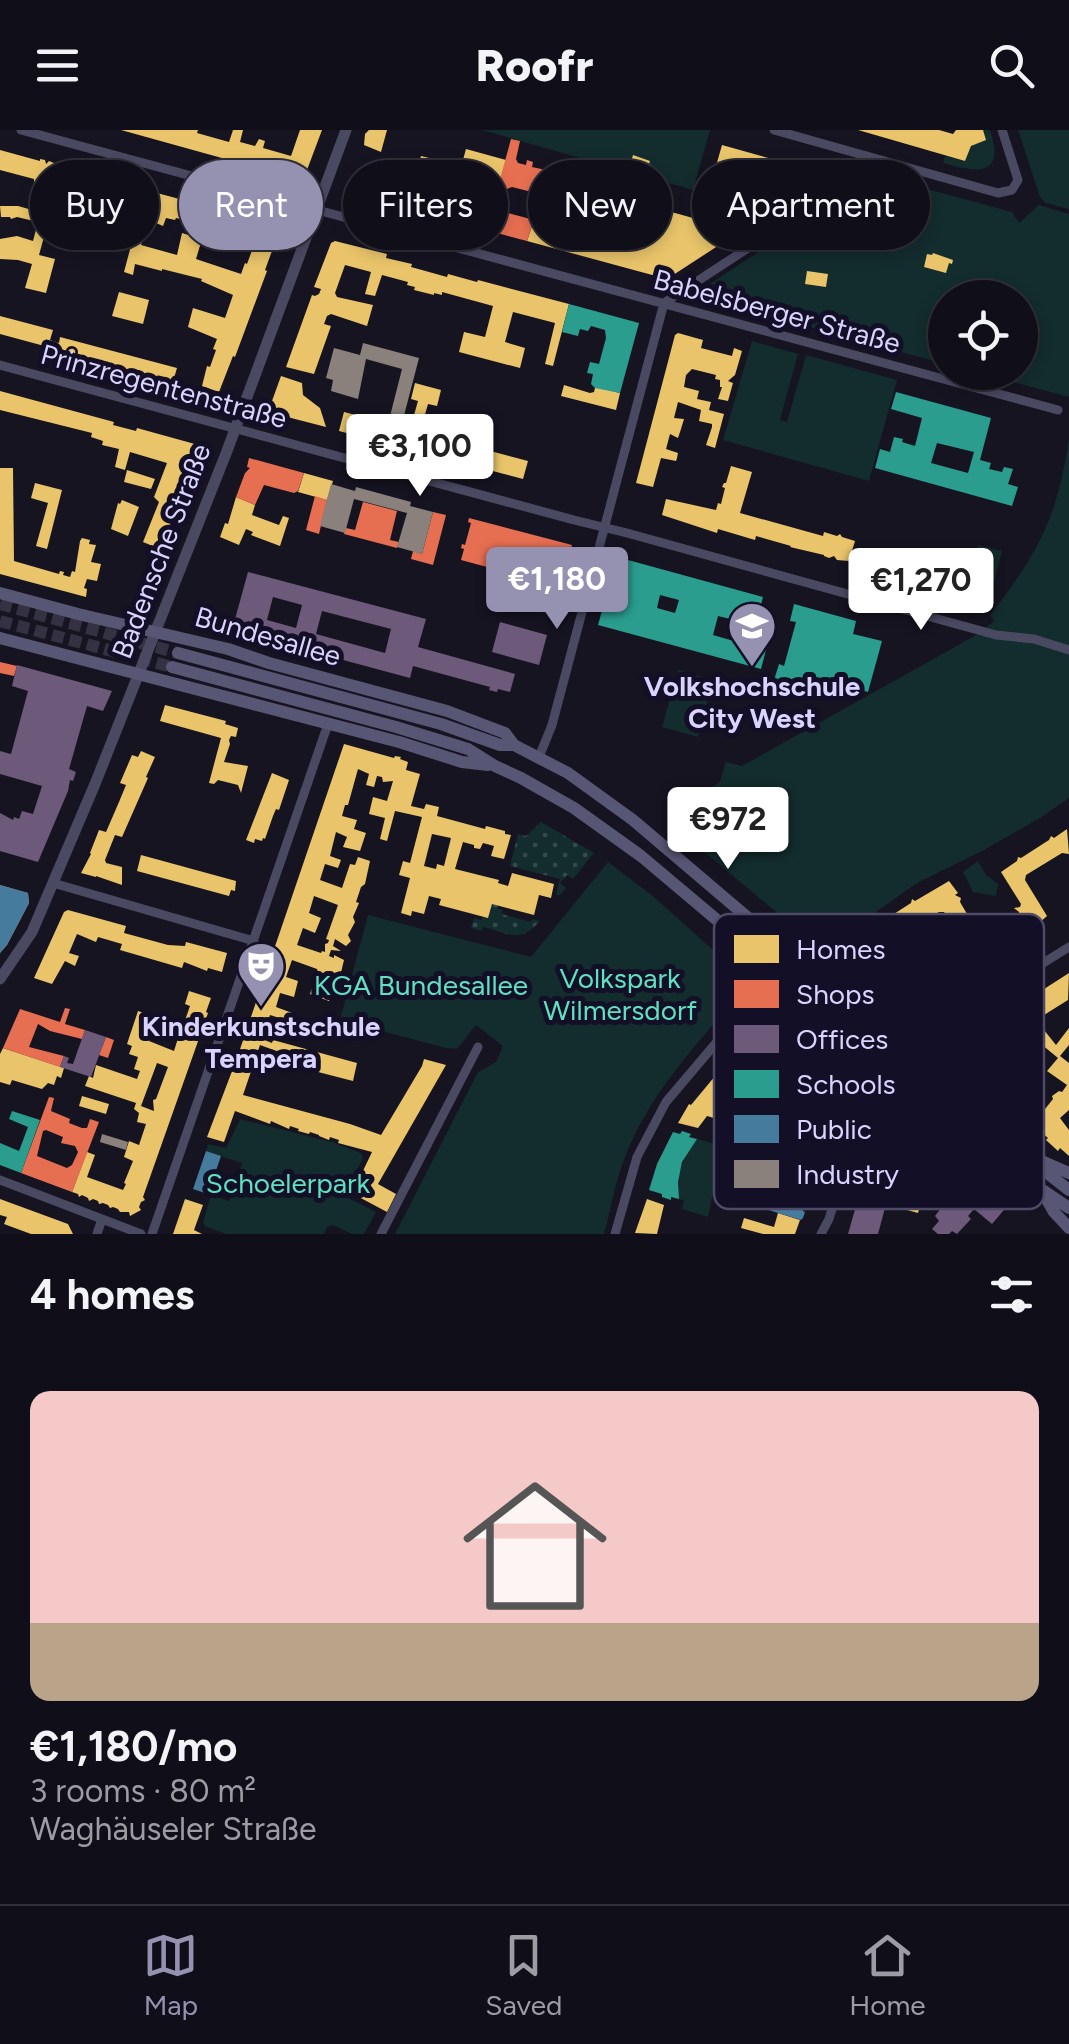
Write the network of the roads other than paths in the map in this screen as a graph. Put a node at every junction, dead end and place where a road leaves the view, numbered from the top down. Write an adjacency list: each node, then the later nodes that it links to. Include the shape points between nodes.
1 (21, 130): 6 (street, Babelsberger Straße)
2 (346, 130): 7 (street, Badensche Straße)
3 (774, 130): 5 (street)
4 (1002, 130): 5 (street, via 1018,180 1012,190 998,192)
5 (867, 156): 10 (street, via 862,174)
6 (179, 173)
7 (323, 191)
8 (323, 212): 10 (street, Babelsberger Straße)
9 (301, 250): 13 (street, Badensche Straße)
10 (664, 304): 12 (street, Babelsberger Straße); 14 (street)
11 (0, 365): 13 (street, Prinzregentenstraße)
12 (1058, 410)
13 (236, 428): 14 (street, Prinzregentenstraße); 16 (street, Badensche Straße)
14 (604, 527): 18 (street, Prinzregentenstraße); 24 (street)
15 (0, 593): 16 (main road, Bundesallee)
16 (156, 632): 21 (street, Badensche Straße); 23 (main road, Bundesallee, via 447,711 505,733)
17 (0, 638): 21 (main road, Bundesallee)
18 (1069, 650)
19 (178, 653): 23 (main road, Bundesallee)
20 (172, 667): 25 (main road, Bundesallee, via 439,739)
21 (140, 673): 22 (main road, Bundesallee); 26 (street, Badensche Straße)
22 (328, 724): 25 (main road, Bundesallee); 29 (street)
23 (514, 745): 24 (main road, Bundesallee)
24 (539, 757): 27 (main road, Bundesallee, via 634,820)
25 (495, 766): 28 (main road, Bundesallee, via 614,835)
26 (53, 884): 29 (street); 32 (street, Badensche Straße, via 32,932)
27 (744, 914)
28 (714, 918)
29 (254, 942): 48 (street)
30 (1069, 948): 31 (street)
31 (1044, 963)
32 (0, 979)
33 (714, 1045): 50 (street, via 666,1102 637,1157)
34 (478, 1047): 49 (street)
35 (1044, 1162): 37 (main road)
36 (1044, 1171): 39 (main road, Bundesallee)
37 (1069, 1173)
38 (0, 1180): 44 (street)
39 (1069, 1190)
40 (1044, 1191): 42 (main road, Bundesallee)
41 (1044, 1194): 45 (main road)
42 (1069, 1208)
43 (832, 1209): 51 (street)
44 (102, 1220): 46 (street); 47 (street)
45 (1069, 1228)
46 (97, 1234)
47 (142, 1234)
48 (152, 1234)
49 (382, 1234)
50 (615, 1234)
51 (821, 1234)

